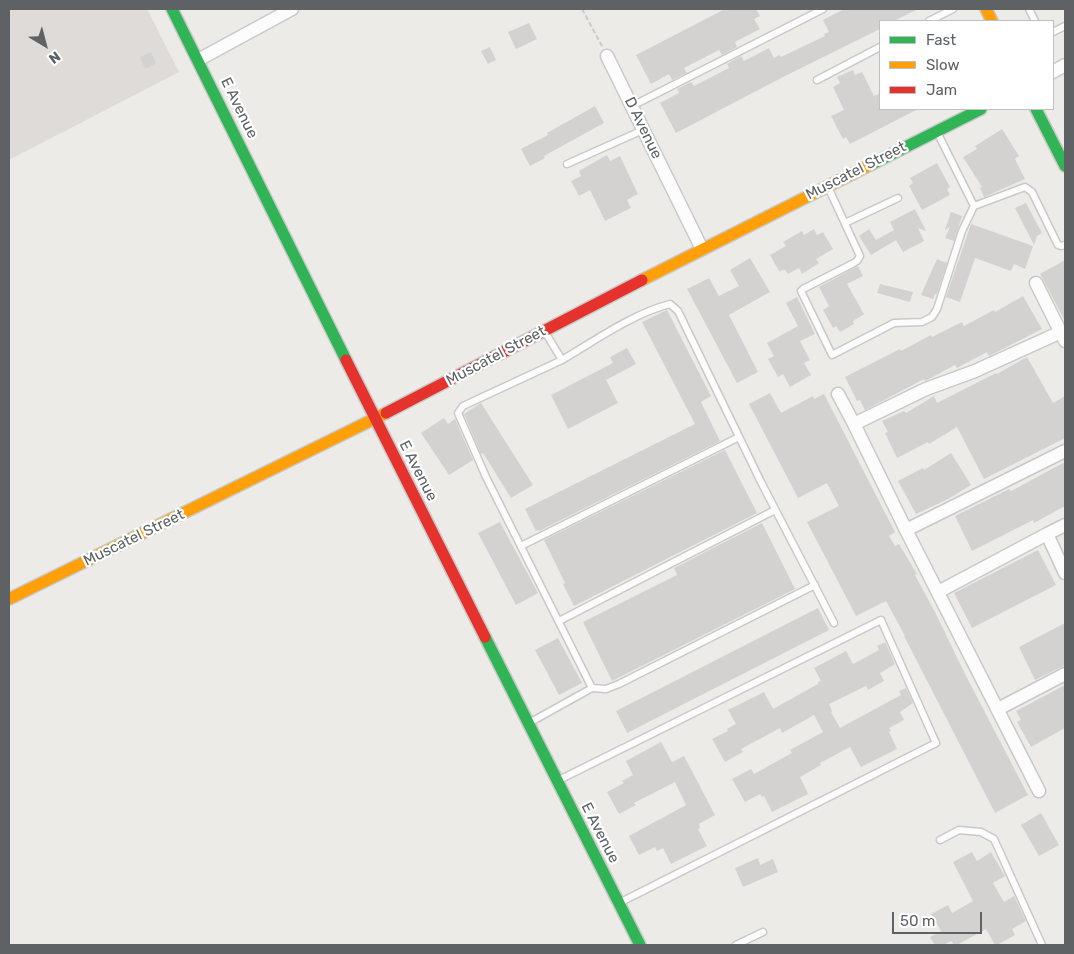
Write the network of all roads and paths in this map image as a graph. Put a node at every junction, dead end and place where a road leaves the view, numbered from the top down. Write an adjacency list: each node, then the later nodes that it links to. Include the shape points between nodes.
1 (172, 9): 9 (street, E Avenue)
2 (292, 9): 9 (street)
3 (582, 9): 8 (path)
4 (823, 9): 13 (lane)
5 (953, 9): 6 (lane)
6 (931, 20)
7 (879, 48): 12 (lane)
8 (607, 56): 13 (street, D Avenue)
9 (198, 60): 31 (street, E Avenue)
10 (1065, 65): 11 (street)
11 (1054, 71)
12 (817, 80)
13 (632, 106): 16 (street, D Avenue)
14 (979, 110): 17 (street, Muscatel Street)
15 (1037, 110): 19 (street)
16 (643, 130): 18 (lane); 25 (street, D Avenue)
17 (936, 131): 20 (street, Muscatel Street); 22 (lane)
18 (567, 164)
19 (1065, 166)
20 (827, 186): 23 (lane); 25 (street, Muscatel Street)
21 (898, 198): 23 (lane)
22 (974, 206): 23 (lane, via 932,317 922,322 894,323 832,355 801,291 857,261 860,256); 24 (lane, via 1025,187 1032,192 1058,245)
23 (845, 223)
24 (1065, 245)
25 (702, 249): 27 (street, Muscatel Street)
26 (1036, 283): 28 (street)
27 (545, 331): 29 (lane); 31 (street, Muscatel Street)
28 (1063, 337): 32 (street, via 926,389)
29 (562, 360): 33 (lane, via 622,325 670,304 678,311); 39 (lane, via 463,406 458,413)
30 (838, 394): 32 (street)
31 (375, 419): 43 (street, Muscatel Street); 49 (street, E Avenue)
32 (854, 424): 37 (street)
33 (739, 437): 35 (lane); 39 (lane)
34 (1065, 451): 37 (street)
35 (776, 510): 41 (lane); 44 (lane)
36 (1065, 525): 38 (street)
37 (906, 530): 42 (street)
38 (1047, 534): 40 (street); 42 (street)
39 (521, 546): 44 (lane)
40 (1065, 573)
41 (815, 585): 45 (lane); 47 (lane, via 619,684 606,689)
42 (938, 592): 48 (street)
43 (9, 599)
44 (559, 621): 47 (lane)
45 (834, 623)
46 (1065, 674): 48 (street)
47 (592, 688): 49 (lane)
48 (998, 709): 51 (street)
49 (528, 723): 50 (street, E Avenue)
50 (558, 781): 53 (street, E Avenue); 53 (lane, via 881,620 936,743)
51 (1039, 791)
52 (940, 840): 57 (lane, via 959,830 981,832 994,839)
53 (619, 902): 55 (street, E Avenue)
54 (763, 932): 56 (lane)
55 (640, 945)
56 (736, 945)
57 (1042, 945)

